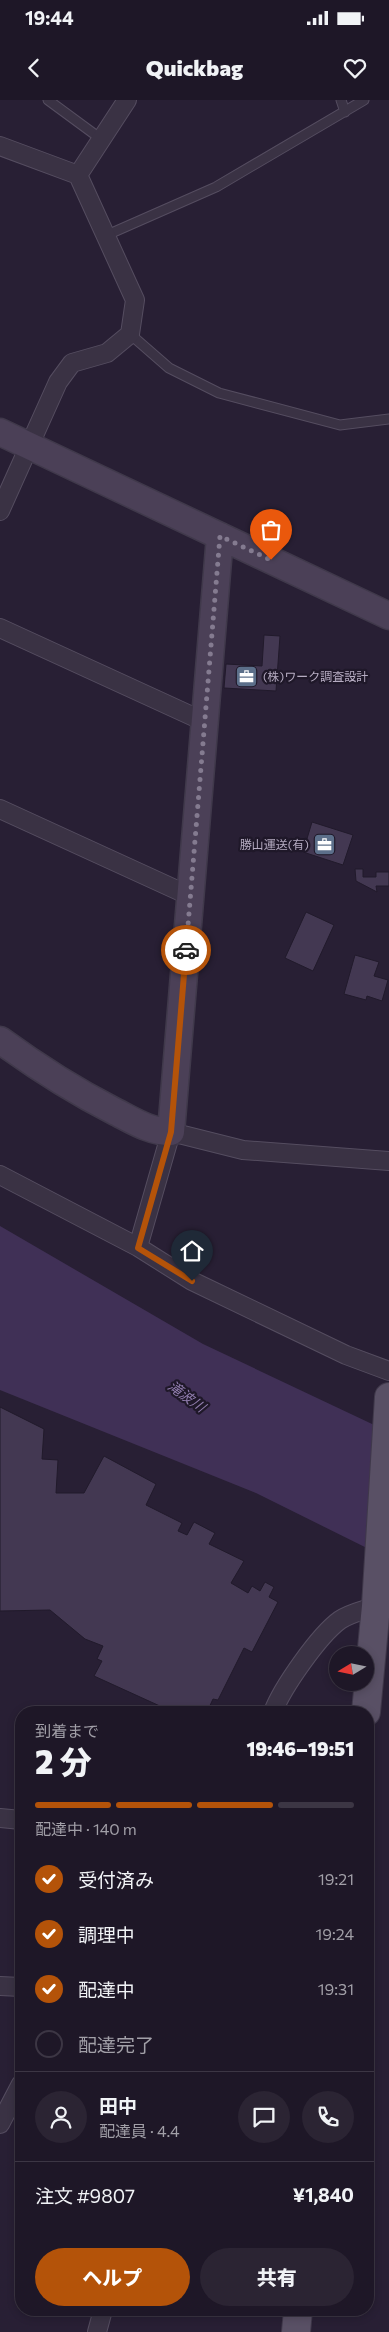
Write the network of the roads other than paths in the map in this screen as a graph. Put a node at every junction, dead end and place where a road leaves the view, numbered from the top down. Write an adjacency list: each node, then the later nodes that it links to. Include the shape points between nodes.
1 (48, 100): 6 (lane)
2 (126, 100): 6 (street)
3 (341, 100): 5 (lane)
4 (364, 100): 5 (lane)
5 (345, 112): 9 (lane, via 216,187)
6 (101, 139): 8 (street)
7 (0, 146): 8 (street)
8 (78, 175): 9 (street)
9 (107, 235): 10 (street, via 135,300)
10 (130, 334): 11 (lane, via 169,368 219,393 340,425); 13 (street, via 107,353 72,363 58,382)
11 (389, 420)
12 (0, 432): 13 (street)
13 (30, 447): 14 (street); 15 (street)
14 (0, 511)
15 (220, 536): 16 (street); 18 (street)
16 (389, 616)
17 (0, 628): 18 (street)
18 (204, 722): 20 (street)
19 (0, 809): 20 (street)
20 (190, 896): 22 (street)
21 (0, 1040): 22 (street, via 67,1087 145,1126)
22 (171, 1132): 23 (street, via 243,1150); 25 (street)
23 (389, 1161)
24 (0, 1175): 25 (street)
25 (138, 1248): 26 (street, via 192,1281 346,1355)
26 (389, 1371)
27 (389, 1397): 28 (main road)
28 (376, 1606): 29 (street, via 343,1618 330,1628); 30 (main road)
29 (275, 1706)
30 (367, 1706)
31 (0, 1818): 32 (street)
32 (15, 1819)
33 (0, 1986): 34 (street)
34 (15, 1987)
35 (15, 2095): 36 (street)
36 (0, 2124)
37 (101, 2316): 39 (street)
38 (297, 2316): 40 (main road)
39 (97, 2332)
40 (296, 2332)

